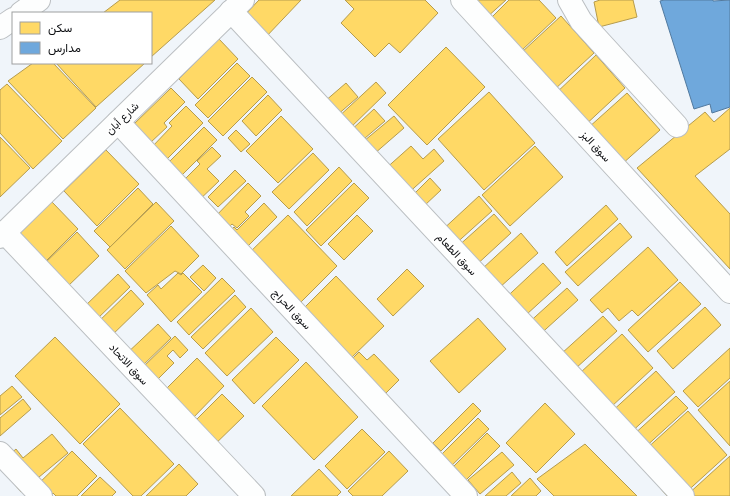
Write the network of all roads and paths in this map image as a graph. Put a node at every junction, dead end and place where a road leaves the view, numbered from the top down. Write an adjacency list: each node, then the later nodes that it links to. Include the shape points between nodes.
1 (39, 0): 5 (street)
2 (462, 0): 11 (street, سوق البز)
3 (569, 0): 9 (street, via 582,21)
4 (237, 6): 8 (street, شارع أبان); 16 (street, سوق الطعام)
5 (22, 12)
6 (12, 20): 7 (street)
7 (0, 28)
8 (118, 122): 10 (street, شارع أبان); 15 (street, سوق الحراج)
9 (677, 126)
10 (2, 235): 14 (street, سوق الاتحاد)
11 (730, 292)
12 (0, 453): 13 (street)
13 (41, 496)
14 (254, 496)
15 (466, 496)
16 (683, 496)

